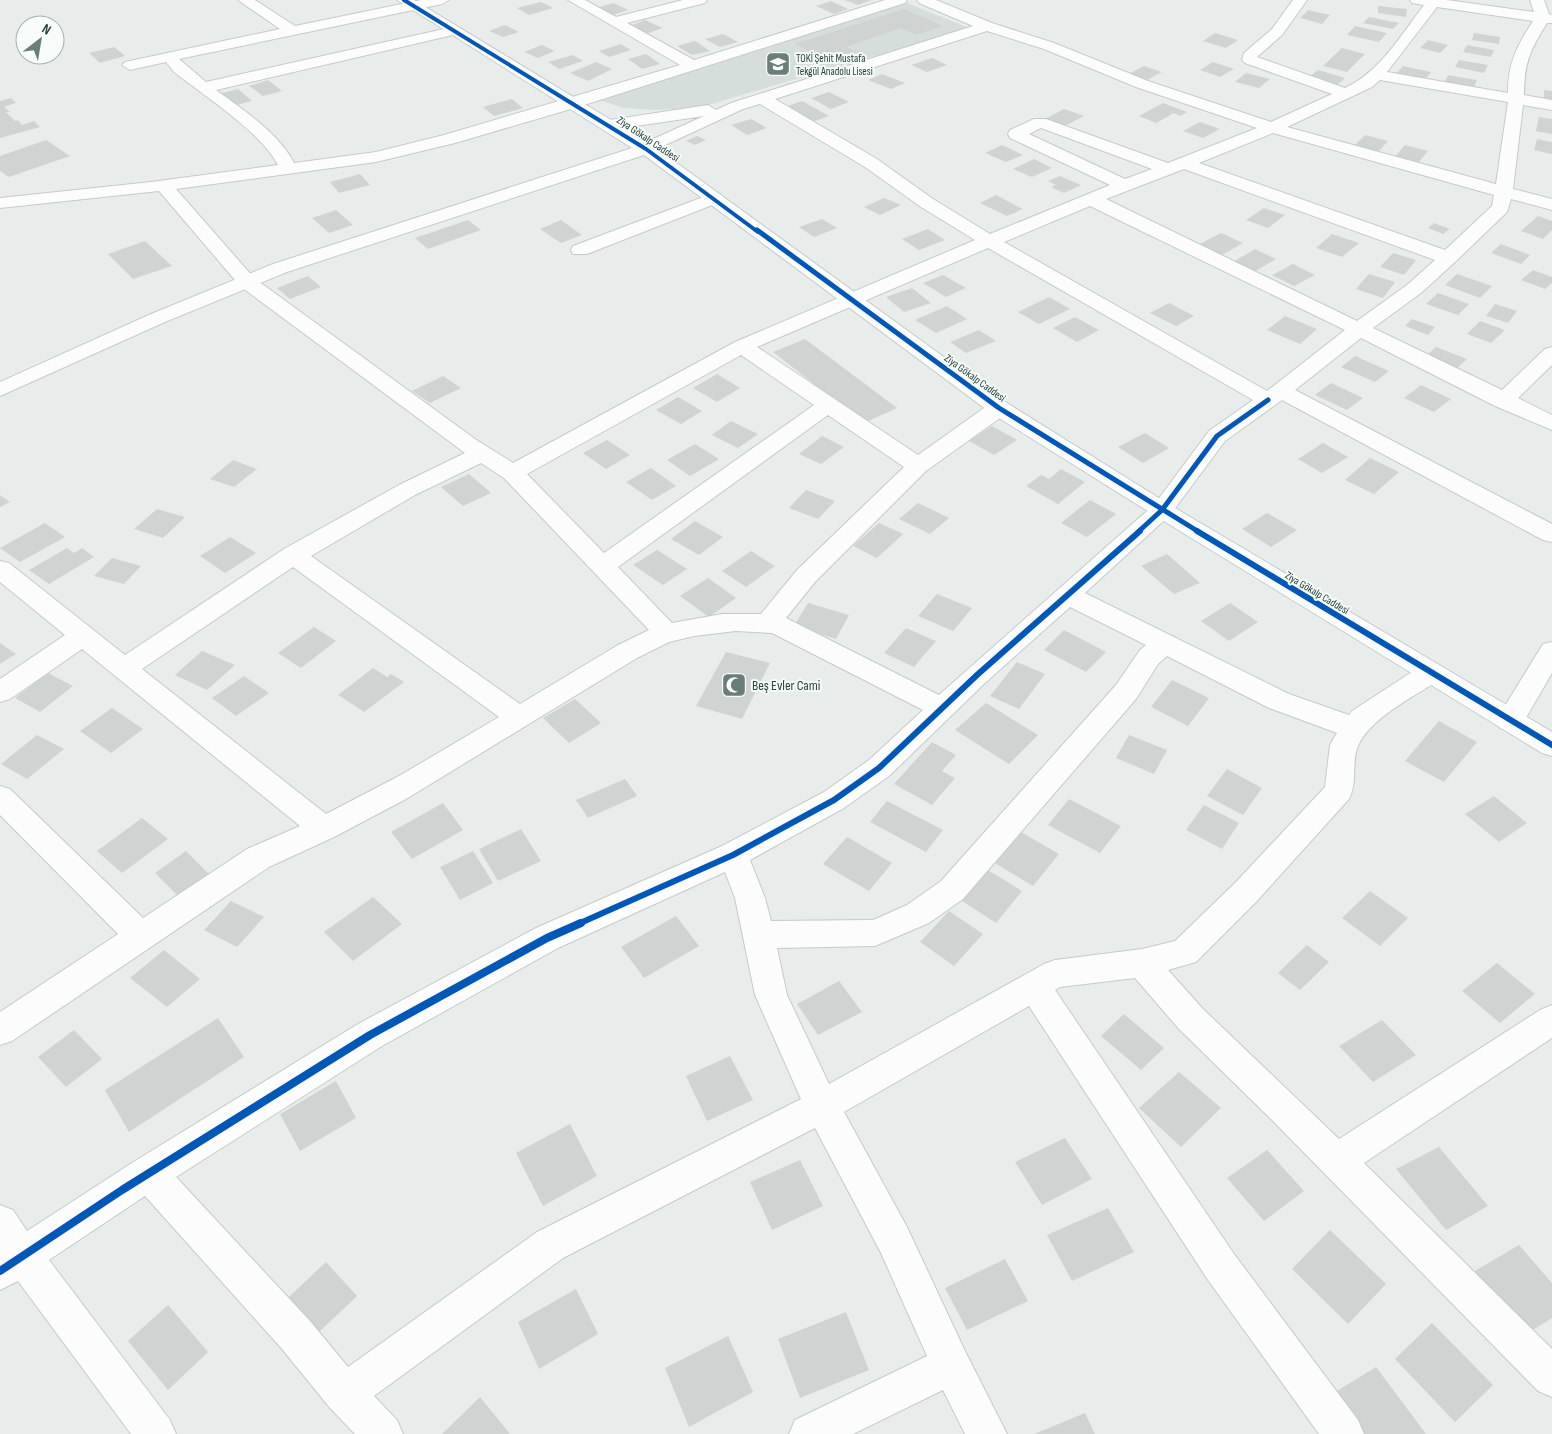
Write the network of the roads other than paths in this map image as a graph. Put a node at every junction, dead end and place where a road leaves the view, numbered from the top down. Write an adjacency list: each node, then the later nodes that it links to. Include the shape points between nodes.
1 (245, 0): 15 (street)
2 (442, 0): 11 (street)
3 (575, 0): 13 (street)
4 (700, 0): 13 (street)
5 (900, 0): 19 (street)
6 (924, 0): 14 (street)
7 (1300, 0): 22 (street, via 1276,32 1249,56 1250,60)
8 (1416, 0): 10 (street)
9 (1537, 0): 12 (street)
10 (1434, 2): 12 (street); 20 (street)
11 (409, 3): 15 (street); 16 (street, Ziya Gökalp Caddesi)
12 (1548, 18): 24 (street, via 1526,44 1516,71)
13 (615, 22): 19 (street)
14 (987, 26): 23 (street); 29 (street, via 1049,46 1160,91)
15 (291, 30): 17 (street)
16 (453, 32): 21 (street); 25 (street, Ziya Gökalp Caddesi)
17 (169, 56): 18 (street); 21 (street)
18 (130, 65)
19 (692, 65): 25 (street)
20 (1377, 75): 22 (street); 24 (street)
21 (202, 88): 32 (street, via 267,140)
22 (1345, 93): 29 (street)
23 (762, 98): 27 (street); 40 (street, via 871,163)
24 (1516, 100): 26 (street); 35 (street)
25 (575, 104): 28 (street, Ziya Gökalp Caddesi); 32 (street, via 376,156)
26 (1552, 105)
27 (737, 106): 28 (street); 30 (street)
28 (609, 125): 30 (street, Ziya Gökalp Caddesi)
29 (1272, 128): 31 (street); 35 (street)
30 (646, 149): 36 (street, Ziya Gökalp Caddesi); 43 (street, via 280,268)
31 (1176, 166): 34 (street); 34 (street, via 1040,122 1016,134); 42 (street)
32 (288, 168): 33 (street)
33 (163, 186): 38 (street); 43 (street)
34 (1124, 186): 37 (street)
35 (1504, 191): 39 (street); 42 (street, via 1501,208)
36 (714, 198): 41 (street); 44 (street, Ziya Gökalp Caddesi)
37 (1091, 199): 40 (street); 45 (street)
38 (0, 203)
39 (1552, 206)
40 (989, 242): 44 (street); 49 (street)
41 (580, 250)
42 (1448, 258): 45 (street, via 1414,289)
43 (247, 282): 48 (street); 54 (street)
44 (851, 298): 46 (street); 52 (street, Ziya Gökalp Caddesi)
45 (1359, 329): 49 (street); 50 (street)
46 (742, 346): 51 (street); 56 (street)
47 (1552, 353): 50 (street)
48 (0, 390)
49 (1274, 396): 57 (street, via 1217,436); 58 (street)
50 (1503, 401): 53 (street)
51 (828, 404): 55 (street); 60 (street)
52 (999, 408): 55 (street); 57 (street, Ziya Gökalp Caddesi)
53 (1552, 423)
54 (483, 454): 56 (street); 59 (street, via 407,490)
55 (918, 466): 63 (street, via 806,576)
56 (512, 473): 60 (street)
57 (1162, 510): 62 (street); 69 (street, Ziya Gökalp Caddesi)
58 (1552, 534)
59 (294, 555): 68 (street); 72 (street)
60 (602, 566): 64 (street)
61 (0, 569): 65 (street)
62 (1068, 595): 66 (street); 71 (street)
63 (768, 623): 64 (street, via 709,625); 71 (street, via 777,624 818,644)
64 (667, 633): 72 (street, via 639,646)
65 (83, 635): 68 (street); 70 (street)
66 (1165, 643): 74 (street, via 1279,701); 79 (street, via 1149,657 1126,692 959,882 918,914 875,933)
67 (1552, 651): 73 (street)
68 (124, 668): 77 (street)
69 (1430, 673): 73 (street, Ziya Gökalp Caddesi); 74 (street, via 1362,718)
70 (0, 692)
71 (942, 708): 78 (street, via 879,768 834,800)
72 (519, 717): 77 (street, via 437,768)
73 (1510, 721): 75 (street, Ziya Gökalp Caddesi)
74 (1355, 728): 81 (street, via 1344,744 1339,791 1246,892 1185,952)
75 (1552, 746)
76 (0, 797): 80 (street)
77 (324, 829): 80 (street, via 282,844 258,858)
78 (733, 855): 79 (street, via 750,898); 87 (street, via 547,938 370,1035)
79 (758, 935): 85 (street, via 771,996)
80 (142, 937): 84 (street)
81 (1142, 963): 82 (street, via 1055,974); 86 (street, via 1191,1019)
82 (1034, 986): 85 (street); 97 (street, via 1221,1267)
83 (1552, 1020): 86 (street)
84 (0, 1030)
85 (822, 1106): 90 (street, via 894,1240); 92 (street, via 550,1245)
86 (1336, 1161): 91 (street)
87 (148, 1173): 89 (street); 92 (street, via 296,1335)
88 (0, 1223): 89 (street)
89 (11, 1264): 93 (street)
90 (951, 1365): 95 (street); 96 (street)
91 (1552, 1376)
92 (344, 1394): 94 (street)
93 (156, 1434)
94 (383, 1434)
95 (809, 1434)
96 (987, 1434)
97 (1344, 1434)

